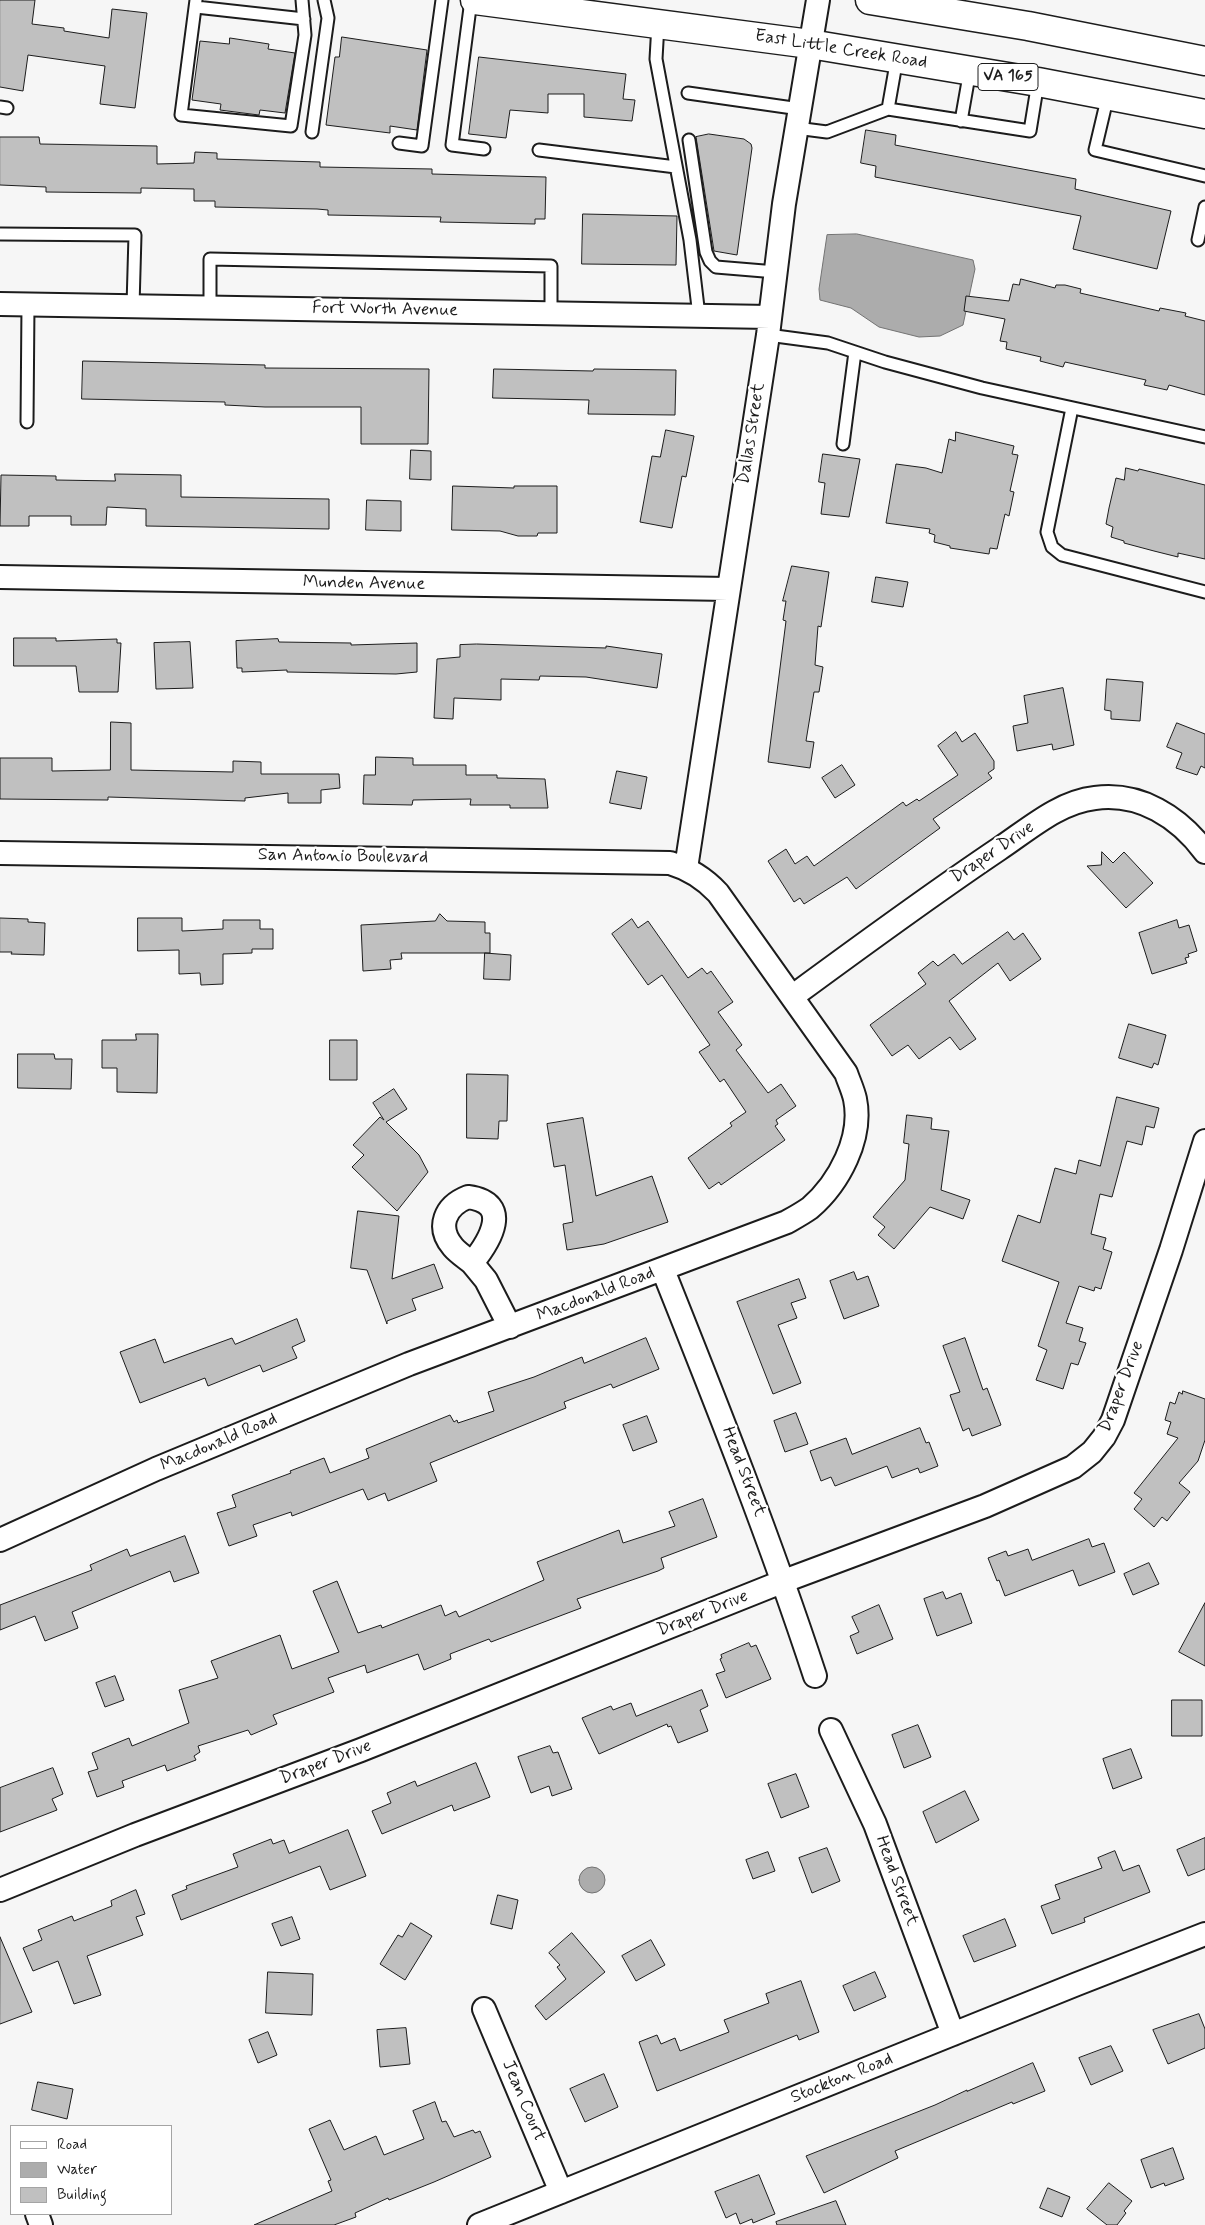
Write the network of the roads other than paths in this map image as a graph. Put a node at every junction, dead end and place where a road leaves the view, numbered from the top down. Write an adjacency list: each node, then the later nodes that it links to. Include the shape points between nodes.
1 (302, 0): 9 (lane)
2 (324, 0): 22 (lane, via 328,18)
3 (442, 0): 24 (lane, via 422,146)
4 (471, 0): 25 (lane, via 452,145)
5 (475, 0): 10 (main road, East Little Creek Road / VA 165)
6 (818, 0): 11 (street, Dallas Street)
7 (870, 0): 13 (main road, via 1028,26)
8 (196, 3): 9 (lane); 9 (lane, via 181,115 291,126 305,35)
9 (304, 19)
10 (658, 23): 11 (main road, East Little Creek Road / VA 165); 27 (lane, via 656,59)
11 (810, 44): 12 (main road, East Little Creek Road / VA 165); 20 (street, Dallas Street)
12 (897, 58): 14 (main road, East Little Creek Road / VA 165); 18 (lane)
13 (1205, 61)
14 (970, 70): 15 (main road, East Little Creek Road / VA 165); 21 (lane)
15 (1038, 82): 17 (main road, East Little Creek Road / VA 165); 21 (lane, via 1030,131)
16 (688, 93): 20 (lane)
17 (1108, 95): 19 (main road, East Little Creek Road / VA 165); 28 (lane, via 1095,150)
18 (888, 109): 20 (lane, via 827,132); 21 (lane)
19 (1205, 114)
20 (798, 119): 32 (street, Dallas Street)
21 (961, 121)
22 (312, 132)
23 (689, 140): 32 (lane, via 710,261 716,267)
24 (398, 143)
25 (484, 149)
26 (539, 150): 27 (lane)
27 (676, 167): 38 (lane, via 690,240)
28 (1205, 176)
29 (1205, 207): 31 (lane)
30 (0, 234): 35 (lane, via 135,236)
31 (1198, 240)
32 (776, 272): 39 (street, Dallas Street)
33 (0, 304): 34 (street, Fort Worth Avenue)
34 (28, 305): 35 (street, Fort Worth Avenue); 42 (lane)
35 (133, 306): 36 (street, Fort Worth Avenue)
36 (210, 307): 37 (street, Fort Worth Avenue); 37 (lane, via 210,259 551,266)
37 (551, 313): 38 (street, Fort Worth Avenue)
38 (699, 316): 39 (street, Fort Worth Avenue)
39 (769, 326): 40 (lane); 46 (street, Dallas Street)
40 (855, 352): 41 (lane, via 982,388); 44 (lane)
41 (1072, 408): 43 (lane); 47 (lane, via 1047,532 1052,547 1062,555)
42 (27, 422)
43 (1205, 437)
44 (843, 444)
45 (0, 577): 46 (street, Munden Avenue)
46 (728, 589): 50 (street, Dallas Street)
47 (1205, 592)
48 (1205, 852): 51 (street, Draper Drive, via 1189,832 1166,813 1141,802 1114,796 1069,804 882,930)
49 (0, 853): 50 (street, San Antonio Boulevard, via 458,859 670,864)
50 (686, 868): 51 (street, Macdonald Road, via 718,892)
51 (793, 996): 54 (street, Macdonald Road, via 846,1073 855,1099 856,1121 843,1167 822,1196 787,1222)
52 (1205, 1141): 57 (street, Draper Drive, via 1113,1420 1092,1452 1073,1467 985,1506)
53 (472, 1263): 55 (street, via 486,1280)
54 (662, 1270): 55 (street, Macdonald Road); 57 (street, Head Street)
55 (510, 1328): 56 (street, Macdonald Road, via 408,1364 156,1469)
56 (0, 1540)
57 (784, 1581): 58 (street, Head Street); 60 (street, Draper Drive)
58 (815, 1676)
59 (831, 1730): 63 (street, Head Street, via 875,1824)
60 (0, 1890)
61 (1205, 1934): 63 (street, Stockton Road)
62 (484, 2009): 64 (street, Jean Court)
63 (953, 2034): 64 (street, Stockton Road)
64 (561, 2192): 65 (street, Stockton Road)
65 (515, 2219): 66 (street, Stockton Road)
66 (479, 2225)

